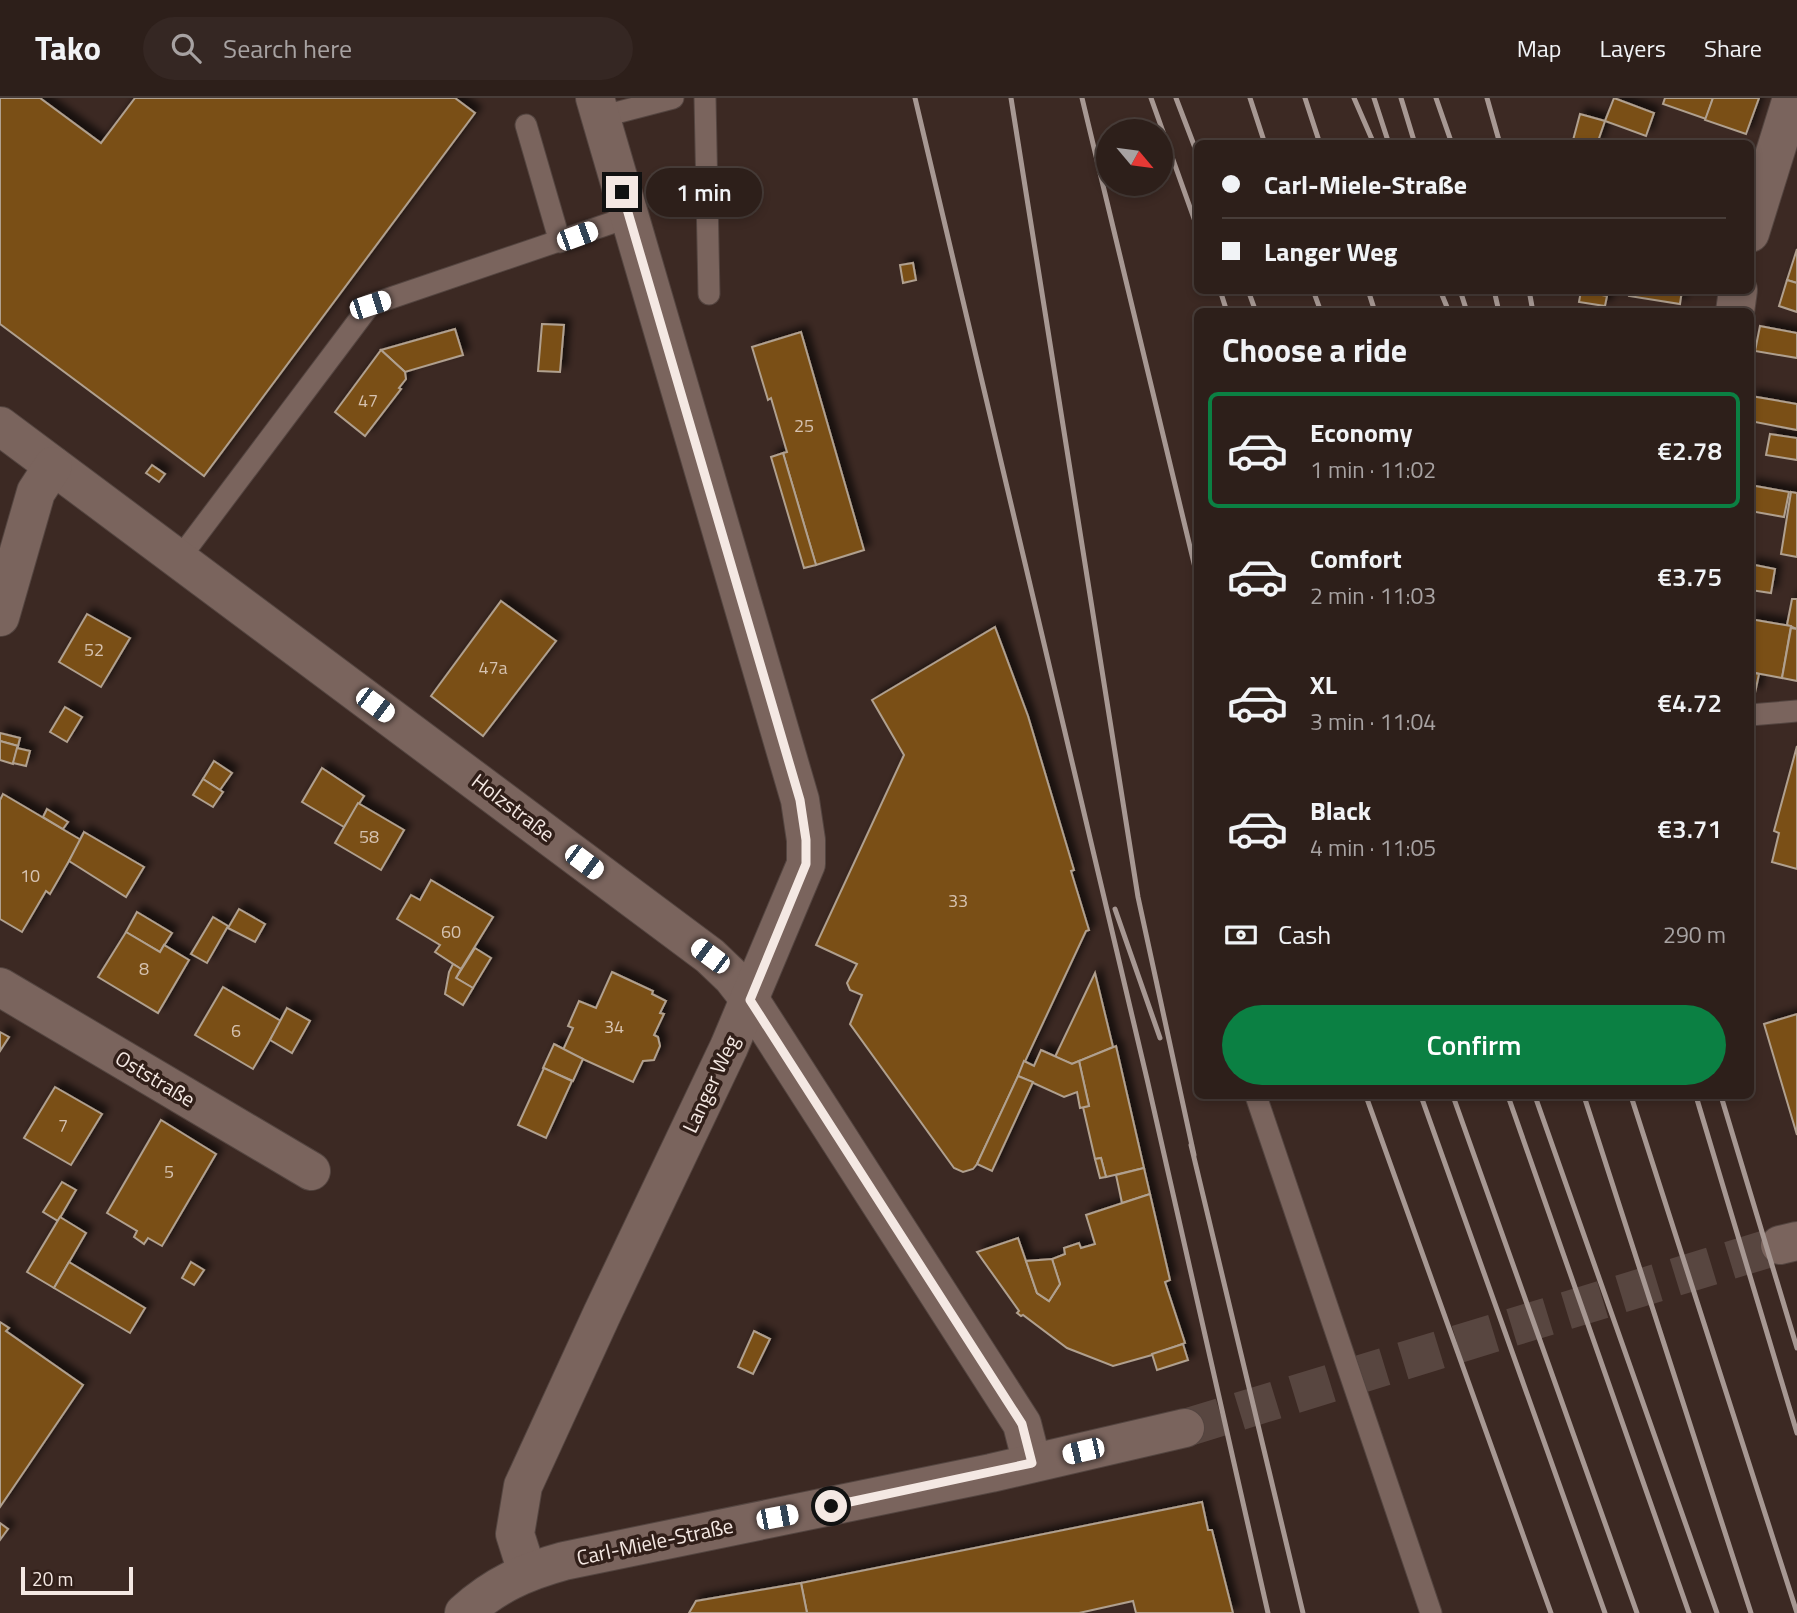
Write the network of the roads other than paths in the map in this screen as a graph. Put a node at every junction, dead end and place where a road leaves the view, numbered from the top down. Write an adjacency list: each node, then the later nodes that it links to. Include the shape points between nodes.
1 (673, 98): 4 (lane)
2 (705, 98): 9 (lane)
3 (1792, 98): 7 (street)
4 (598, 107): 6 (street, Langer Weg)
5 (526, 125): 8 (lane)
6 (629, 217): 8 (lane); 17 (street, Langer Weg, via 800,800 806,864)
7 (1754, 220)
8 (561, 242): 12 (lane, via 370,305)
9 (709, 295)
10 (0, 426): 11 (street, Holzstraße)
11 (53, 466): 12 (street, Holzstraße); 13 (street, via 36,492)
12 (179, 559): 17 (street, Holzstraße, via 710,956)
13 (0, 617)
14 (1797, 711): 15 (lane)
15 (1754, 715)
16 (0, 987): 19 (street, Oststraße)
17 (750, 1000): 21 (street, Holzstraße, via 1022,1424); 22 (street, Langer Weg, via 523,1486 515,1534)
18 (1257, 1099): 24 (lane)
19 (311, 1171)
20 (1185, 1428): 21 (street, Carl-Miele-Straße)
21 (1032, 1463): 22 (street, Carl-Miele-Straße)
22 (527, 1572): 23 (street, Carl-Miele-Straße, via 484,1595)
23 (464, 1613)
24 (1431, 1613)

